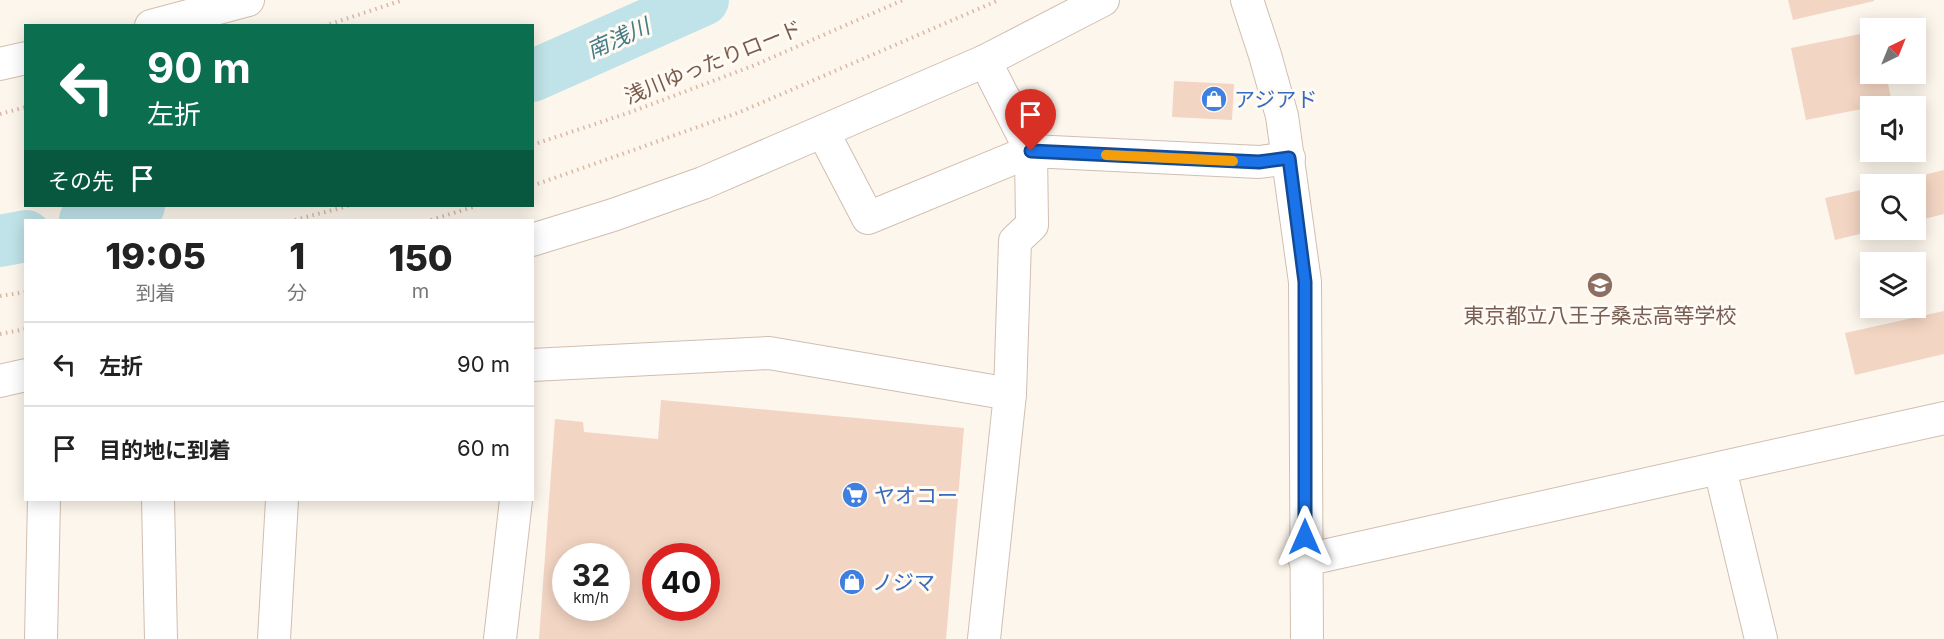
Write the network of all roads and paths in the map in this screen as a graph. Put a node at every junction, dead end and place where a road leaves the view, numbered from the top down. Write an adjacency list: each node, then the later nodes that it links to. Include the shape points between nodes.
1 (248, 0): 7 (street)
2 (403, 0): 8 (path)
3 (903, 0): 15 (path, 浅川ゆったりロード, via 755,65)
4 (999, 0): 18 (path, via 740,112)
5 (1103, 0): 10 (street)
6 (1247, 0): 17 (street, via 1282,116)
7 (158, 24)
8 (330, 24)
9 (24, 58): 11 (street)
10 (986, 62): 14 (street); 16 (street)
11 (0, 64)
12 (24, 108): 13 (path)
13 (0, 114)
14 (823, 132): 16 (street, via 868,218); 23 (street, via 693,186)
15 (534, 145)
16 (1031, 151): 17 (street, via 1259,162); 31 (street, via 1032,225 1015,241)
17 (1289, 158): 38 (street, via 1305,282)
18 (534, 185)
19 (344, 207): 21 (path)
20 (473, 207): 22 (path)
21 (299, 219)
22 (434, 219)
23 (534, 239)
24 (24, 292): 25 (path)
25 (0, 296)
26 (24, 329): 27 (path)
27 (0, 334)
28 (534, 365): 31 (street, via 769,353)
29 (24, 375): 30 (street)
30 (0, 381)
31 (1010, 394): 43 (street)
32 (1944, 418): 33 (street)
33 (1720, 469): 38 (street); 45 (street)
34 (44, 501): 39 (street)
35 (158, 501): 40 (street)
36 (282, 501): 41 (street)
37 (516, 501): 42 (street)
38 (1305, 560): 44 (street)
39 (41, 639)
40 (161, 639)
41 (274, 639)
42 (500, 639)
43 (984, 639)
44 (1306, 639)
45 (1761, 639)

